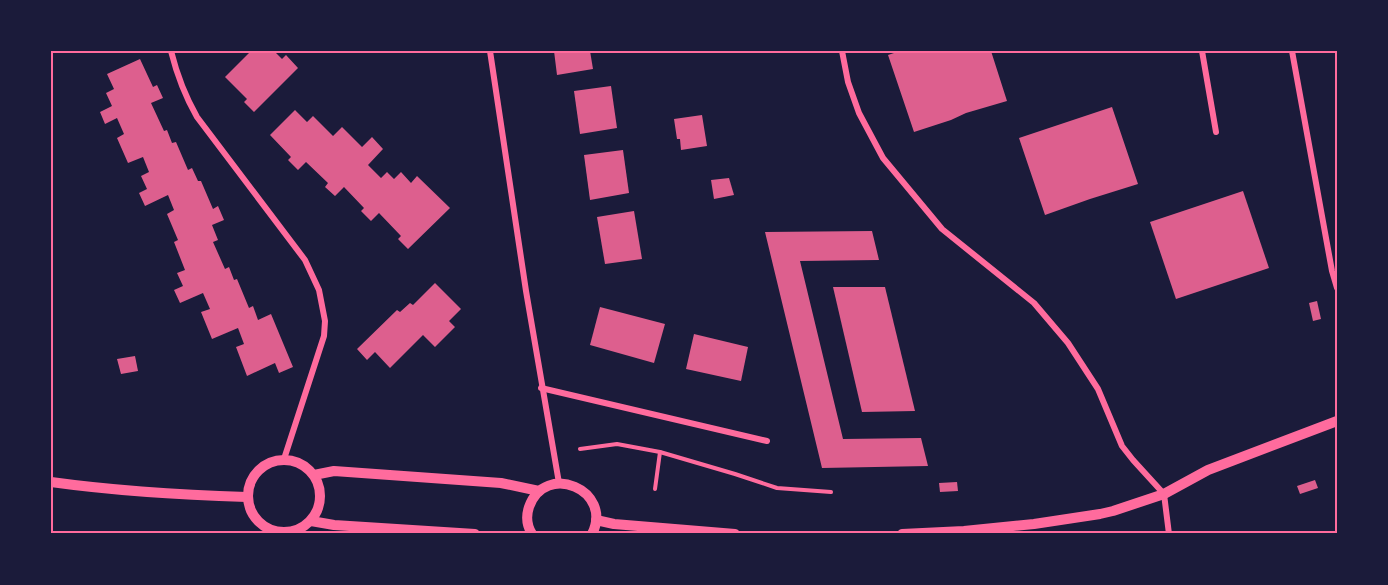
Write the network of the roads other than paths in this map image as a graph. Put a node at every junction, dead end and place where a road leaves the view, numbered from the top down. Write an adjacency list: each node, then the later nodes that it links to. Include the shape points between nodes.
1 (171, 51): 11 (street, via 197,117 305,260 319,290 324,336)
2 (490, 51): 8 (street)
3 (842, 51): 16 (street, via 858,113 883,158 942,229 1034,303 1068,343 1098,389 1122,446)
4 (1202, 51): 6 (street)
5 (1292, 51): 7 (street)
6 (1216, 132)
7 (1337, 288)
8 (542, 388): 10 (street); 14 (street)
9 (1337, 421): 16 (street, via 1208,470)
10 (767, 441)
11 (284, 459): 12 (street, via 301,464); 17 (street, via 266,464 252,478)
12 (314, 475): 15 (street, via 334,471 423,477 501,483); 19 (street, via 320,490 319,507)
13 (51, 482): 17 (street)
14 (559, 483): 15 (street); 18 (street, via 586,493)
15 (539, 491): 21 (street, via 528,509)
16 (1164, 494): 25 (street, via 1100,514 1025,525); 26 (street)
17 (247, 496): 20 (street, via 252,514 266,527)
18 (596, 520): 23 (street); 24 (street)
19 (311, 521): 20 (street, via 298,530); 22 (street)
20 (283, 533)
21 (526, 533)
22 (475, 534)
23 (592, 534)
24 (735, 534)
25 (902, 534)
26 (1169, 534)

